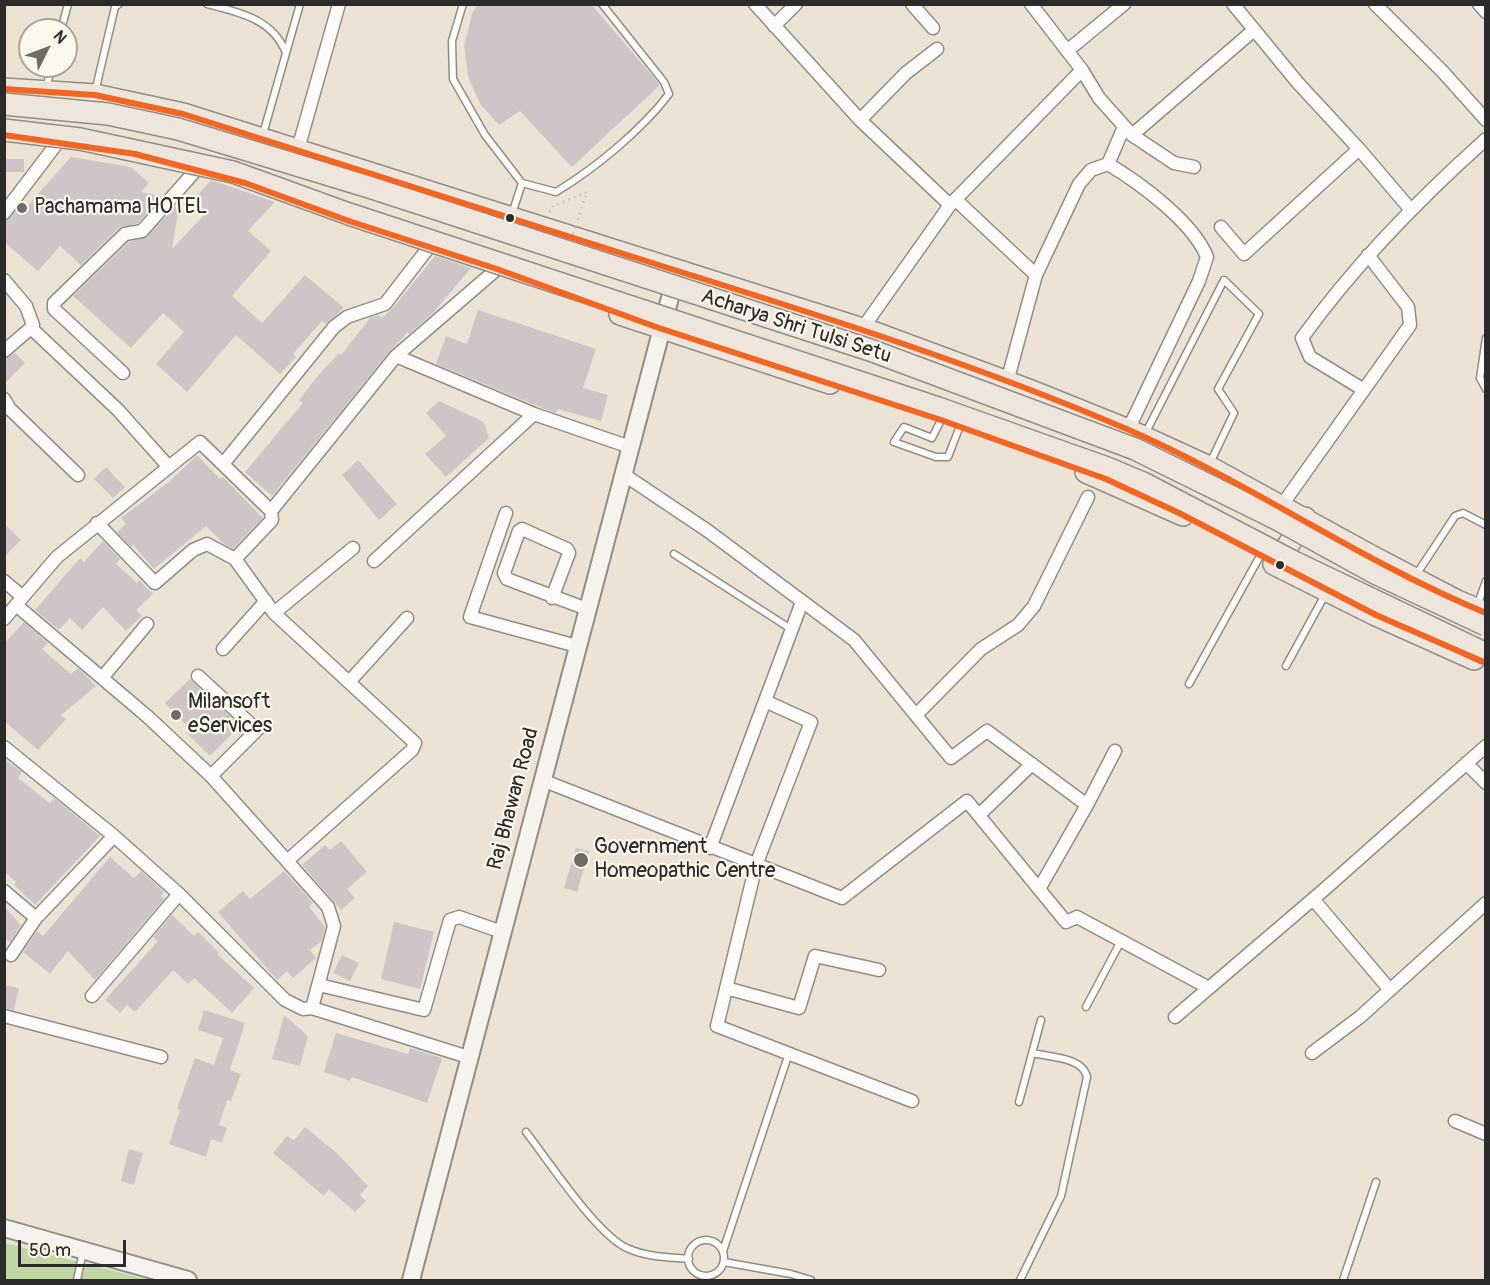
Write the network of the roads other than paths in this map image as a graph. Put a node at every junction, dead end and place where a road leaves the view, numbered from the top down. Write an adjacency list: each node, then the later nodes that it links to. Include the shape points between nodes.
1 (207, 4): 21 (lane, via 247,14 272,31)
2 (300, 4): 21 (lane)
3 (339, 4): 36 (street)
4 (464, 4): 41 (lane, via 452,40 453,79 485,135)
5 (602, 4): 41 (lane, via 664,82 669,94 657,110 576,180 556,192)
6 (755, 4): 16 (street)
7 (796, 4): 16 (street)
8 (912, 4): 17 (street)
9 (1031, 4): 20 (street)
10 (1124, 4): 20 (street)
11 (1233, 4): 18 (street)
12 (1375, 4): 29 (street)
13 (1479, 4): 15 (street)
14 (117, 5): 26 (lane)
15 (1485, 12)
16 (774, 26): 28 (street)
17 (933, 28)
18 (1254, 30): 31 (street); 37 (street)
19 (937, 50): 28 (street, via 906,73)
20 (1067, 51): 22 (street)
21 (286, 54): 33 (lane)
22 (1082, 70): 31 (street, via 1099,98); 42 (street)
23 (49, 78): 25 (lane)
24 (4, 89): 25 (highway)
25 (45, 92): 26 (highway)
26 (95, 95): 33 (highway, via 183,114)
27 (4, 104): 95 (highway, Acharya Shri Tulsi Setu, bridge, via 108,114 178,129 870,350 1135,449 1417,594)
28 (860, 120): 42 (street)
29 (1485, 120)
30 (4, 130): 102 (highway, Acharya Shri Tulsi Setu, bridge, via 80,139 233,172 349,214 938,408 1143,483 1292,561)
31 (1128, 131): 38 (street); 39 (street, via 1174,163)
32 (4, 135): 35 (highway)
33 (262, 138): 36 (highway)
34 (1485, 139): 43 (street)
35 (58, 141): 40 (highway, via 135,154); 44 (street)
36 (298, 149): 45 (highway)
37 (1359, 149): 43 (street); 46 (street, via 1244,254)
38 (1108, 164): 51 (street, via 1091,170 1079,184); 66 (street, via 1132,178 1174,215 1202,245 1207,257)
39 (1194, 167)
40 (196, 170): 47 (highway, via 245,183); 59 (street, via 142,231 125,234 54,303 54,309)
41 (522, 183): 45 (lane)
42 (953, 202): 51 (street); 55 (street)
43 (1411, 210): 48 (street)
44 (4, 213)
45 (510, 218): 50 (highway)
46 (1221, 227)
47 (429, 247): 49 (highway); 68 (street, via 386,304 347,317 334,327)
48 (1368, 255): 62 (street, via 1408,307 1410,325); 62 (street, via 1302,338 1310,357)
49 (497, 268): 54 (highway); 58 (street)
50 (676, 272): 54 (street, Raj Bhawan Road); 55 (highway)
51 (1036, 275): 60 (street)
52 (4, 280): 53 (street, via 26,306)
53 (31, 328): 57 (street); 69 (street, via 118,410)
54 (659, 328): 65 (highway); 67 (street, Raj Bhawan Road)
55 (864, 331): 60 (highway)
56 (1485, 338): 61 (lane, via 1480,378)
57 (4, 351)
58 (396, 356): 64 (street); 75 (street)
59 (123, 374)
60 (1007, 382): 66 (highway)
61 (1485, 388)
62 (1364, 390): 74 (street)
63 (4, 399): 72 (street)
64 (534, 414): 67 (street); 84 (street)
65 (951, 423): 65 (lane, via 948,457 936,457 894,442 904,427 932,438); 83 (highway, via 1106,479)
66 (1136, 433): 70 (highway); 70 (lane, via 1224,280 1259,314 1218,389 1234,413)
67 (630, 447): 71 (street, Raj Bhawan Road)
68 (223, 464): 69 (street, via 200,441); 75 (street)
69 (168, 466): 78 (street)
70 (1209, 467): 74 (highway)
71 (622, 474): 92 (street, via 708,531); 93 (street, Raj Bhawan Road)
72 (78, 475)
73 (1088, 497): 110 (street, via 1034,606 1018,625 981,650)
74 (1282, 505): 77 (highway)
75 (271, 511): 82 (street, via 272,520)
76 (506, 513): 100 (street, via 470,617)
77 (1305, 518): 83 (highway); 85 (highway)
78 (97, 523): 82 (street, via 155,583 193,550 207,544); 90 (street, via 57,557)
79 (1485, 525): 85 (lane, via 1463,513 1455,516)
80 (353, 549): 94 (street)
81 (674, 554): 99 (lane)
82 (235, 559): 91 (street)
83 (1268, 560): 88 (highway); 108 (lane)
84 (374, 561)
85 (1414, 578): 95 (highway)
86 (4, 581): 90 (street)
87 (1485, 581): 95 (lane)
88 (1327, 590): 103 (highway); 104 (lane)
89 (552, 598): 89 (street, via 505,576 522,529 569,553); 93 (street)
90 (20, 601): 97 (street); 106 (street)
91 (266, 602): 94 (street); 101 (street)
92 (802, 602): 99 (street); 110 (street, via 854,640)
93 (587, 609): 100 (street, Raj Bhawan Road)
94 (274, 613): 107 (street)
95 (1482, 616)
96 (407, 618): 107 (street)
97 (4, 619)
98 (147, 624): 106 (street)
99 (792, 630): 109 (street)
100 (577, 646): 117 (street, Raj Bhawan Road)
101 (223, 649)
102 (1485, 654)
103 (1485, 663)
104 (1286, 666)
105 (198, 676): 116 (street, via 257,730)
106 (102, 678): 116 (street)
107 (349, 682): 123 (street, via 415,743 412,750)
108 (1190, 684)
109 (765, 701): 122 (street); 124 (street, via 811,722)
110 (916, 715): 115 (street, via 951,758 987,730)
111 (1485, 746): 114 (street)
112 (4, 747): 121 (street)
113 (1115, 751): 119 (street)
114 (1466, 763): 118 (street); 128 (street)
115 (1032, 764): 119 (street); 120 (street)
116 (210, 776): 123 (street)
117 (542, 780): 122 (street); 131 (street, Raj Bhawan Road)
118 (1485, 783)
119 (1087, 805): 125 (street)
120 (979, 815): 124 (street, via 967,801 843,898); 125 (street)
121 (114, 836): 127 (street); 130 (street)
122 (710, 848): 124 (street)
123 (287, 861): 135 (street, via 328,907 334,926)
124 (756, 865): 136 (street)
125 (1039, 889): 132 (street, via 1066,922 1077,917)
126 (4, 891): 130 (street)
127 (179, 894): 139 (street); 141 (street, via 285,1000 303,1010)
128 (1313, 899): 137 (street); 138 (street)
129 (1485, 903): 138 (street)
130 (36, 918): 133 (street)
131 (502, 932): 135 (street, via 459,917 450,920 424,1010); 149 (street, Raj Bhawan Road)
132 (1122, 941): 137 (street); 140 (lane)
133 (11, 955)
134 (879, 970): 136 (street, via 815,956 799,1008)
135 (319, 985): 141 (street)
136 (726, 988): 145 (street, via 717,1026)
137 (1209, 988): 143 (street)
138 (1390, 990): 147 (street)
139 (92, 996)
140 (1086, 1007)
141 (312, 1008): 149 (street)
142 (4, 1016): 148 (street)
143 (1175, 1017)
144 (1041, 1020): 146 (lane)
145 (789, 1053): 150 (street); 158 (lane)
146 (1032, 1053): 151 (lane); 166 (lane, via 1076,1063 1087,1077 1061,1196)
147 (1312, 1053)
148 (162, 1057)
149 (468, 1057): 164 (street, Raj Bhawan Road)
150 (912, 1101)
151 (1019, 1101)
152 (1455, 1121): 154 (street)
153 (526, 1131): 159 (lane, via 615,1241 627,1249 656,1257)
154 (1485, 1134)
155 (1376, 1182): 167 (lane)
156 (4, 1228): 157 (street)
157 (83, 1250): 162 (lane); 163 (street)
158 (723, 1251): 159 (lane, via 712,1240 699,1241 691,1248); 160 (lane)
159 (688, 1259): 161 (lane)
160 (724, 1262): 161 (lane, via 713,1274); 165 (lane)
161 (701, 1278)
162 (77, 1281)
163 (188, 1281)
164 (411, 1281)
165 (811, 1281)
166 (1020, 1281)
167 (1343, 1281)

